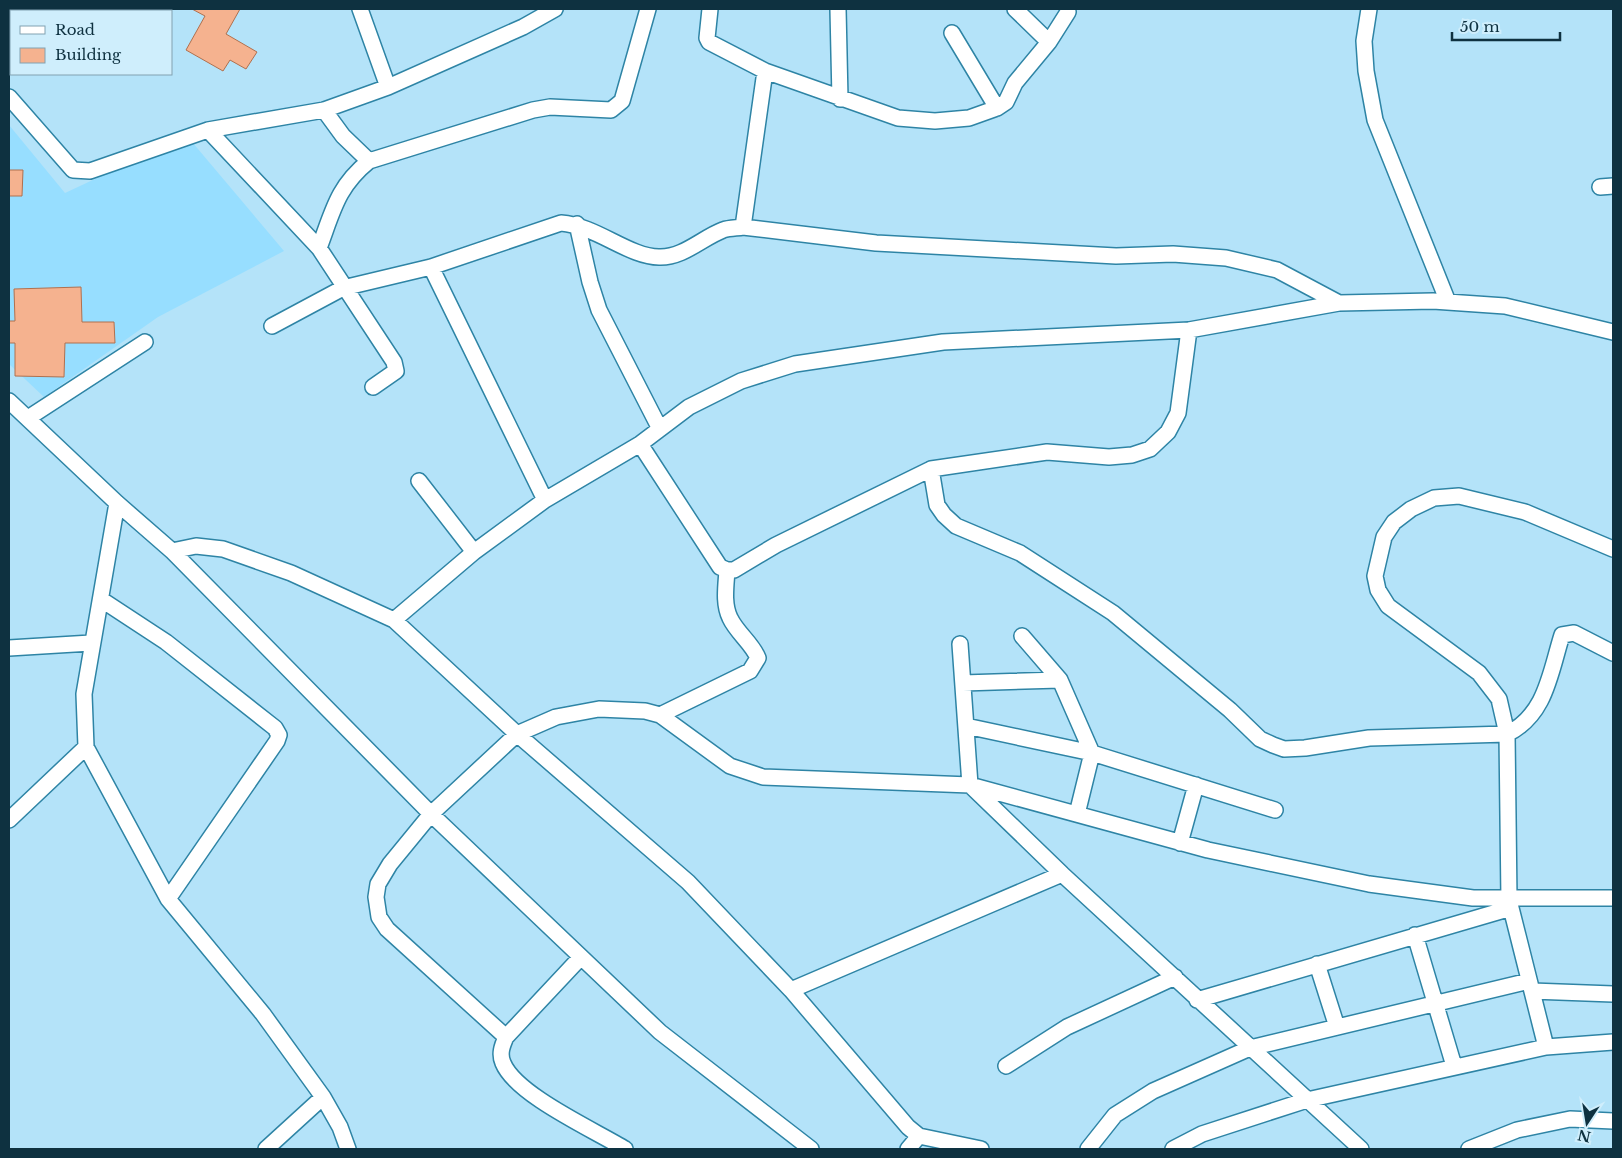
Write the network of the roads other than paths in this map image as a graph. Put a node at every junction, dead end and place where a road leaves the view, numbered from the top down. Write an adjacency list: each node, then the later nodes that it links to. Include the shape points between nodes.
1 (360, 9): 12 (street)
2 (555, 9): 12 (street, via 523,27)
3 (648, 9): 18 (street, via 622,101 611,110 550,107 533,110)
4 (710, 9): 11 (street, via 709,42)
5 (838, 9): 14 (street)
6 (1016, 9): 10 (street)
7 (1369, 9): 24 (street, via 1364,41 1375,120)
8 (1068, 12): 10 (street)
9 (952, 33): 15 (street)
10 (1049, 42): 15 (street, via 1015,83 1006,102)
11 (765, 72): 14 (street); 20 (street)
12 (388, 87): 16 (street)
13 (9, 96): 17 (street, via 66,164 80,172)
14 (840, 99): 15 (street, via 898,118 936,121 969,118)
15 (997, 108)
16 (324, 110): 17 (street); 18 (street, via 343,136)
17 (208, 130): 21 (street)
18 (369, 161): 21 (street, via 352,175 342,190)
19 (576, 224): 20 (street, via 659,258 674,256 724,230); 22 (street, via 561,223); 33 (street, via 599,310)
20 (743, 228): 25 (street, via 876,243 1116,256 1173,254 1226,258 1277,270)
21 (319, 248): 23 (street)
22 (431, 267): 23 (street); 37 (street)
23 (344, 288): 26 (street); 30 (street, via 396,368 394,375)
24 (1448, 302): 25 (street); 28 (street, via 1505,306)
25 (1339, 303): 27 (street)
26 (272, 326)
27 (1189, 330): 33 (street, via 944,342 795,364 741,381 689,407); 35 (street, via 1178,413 1168,432 1150,449 1109,457 1047,452)
28 (1613, 332)
29 (146, 342): 32 (street)
30 (373, 387)
31 (9, 401): 32 (street)
32 (28, 418): 38 (street)
33 (660, 429): 34 (street)
34 (640, 444): 37 (street); 42 (street, via 720,567)
35 (931, 469): 42 (street, via 776,545 734,570); 55 (street, via 937,505 956,526 1020,553 1113,613 1260,739 1273,746 1305,748 1369,738)
36 (419, 481): 41 (street)
37 (545, 500): 41 (street)
38 (117, 503): 40 (street); 43 (street)
39 (1613, 549): 55 (street, via 1525,512 1459,496 1434,498 1411,509 1394,522 1384,537 1375,576 1378,590 1388,606 1479,673 1499,699)
40 (172, 551): 44 (street, via 196,546 223,549 291,573); 61 (street)
41 (474, 552): 44 (street)
42 (727, 570): 52 (street, via 727,609 731,620 755,651 757,662 750,671)
43 (102, 600): 46 (street); 67 (street, via 166,642 275,728 279,735)
44 (394, 620): 54 (street)
45 (1022, 636): 50 (street)
46 (91, 643): 48 (street); 56 (street, via 84,694)
47 (960, 644): 51 (street)
48 (9, 648)
49 (1613, 653): 55 (street, via 1574,633 1562,635 1537,708 1522,727)
50 (1060, 680): 51 (street); 57 (street)
51 (963, 683): 53 (street)
52 (660, 715): 54 (street, via 645,711 598,709 556,718); 58 (street, via 730,766 763,777)
53 (966, 726): 57 (street); 58 (street)
54 (517, 734): 61 (street); 74 (street, via 688,882)
55 (1507, 734): 68 (street)
56 (86, 748): 63 (street); 67 (street)
57 (1092, 753): 59 (street); 62 (street)
58 (970, 785): 62 (street); 65 (street)
59 (1196, 785): 60 (street); 64 (street)
60 (1275, 810)
61 (431, 814): 70 (street); 79 (street, via 390,864 378,884 379,917 386,929)
62 (1077, 814): 64 (street)
63 (9, 820)
64 (1180, 842): 68 (street, via 1377,886)
65 (1062, 874): 72 (street); 74 (street)
66 (1613, 898): 68 (street)
67 (168, 899): 85 (street, via 263,1014)
68 (1510, 904): 69 (street); 73 (street)
69 (1415, 935): 71 (street); 77 (street)
70 (582, 957): 79 (street); 89 (street, via 660,1032)
71 (1317, 964): 76 (street); 78 (street)
72 (1175, 977): 76 (street); 83 (street, via 1067,1027)
73 (1531, 986): 75 (street); 77 (street); 81 (street)
74 (792, 990): 88 (street)
75 (1613, 994)
76 (1197, 1000): 82 (street)
77 (1436, 1004): 78 (street); 84 (street)
78 (1337, 1027): 82 (street)
79 (506, 1037): 92 (street, via 502,1062 528,1093)
80 (1613, 1042): 81 (street)
81 (1546, 1047): 84 (street)
82 (1250, 1048): 86 (street); 96 (street, via 1153,1091 1115,1115)
83 (1006, 1066)
84 (1454, 1066): 86 (street)
85 (322, 1097): 90 (street); 91 (street, via 340,1127)
86 (1307, 1100): 97 (street, via 1202,1134); 98 (street)
87 (1613, 1121): 99 (street, via 1570,1119 1517,1130)
88 (919, 1136): 94 (street); 95 (street)
89 (795, 1145): 93 (street)
90 (266, 1149)
91 (348, 1149)
92 (625, 1149)
93 (811, 1149)
94 (908, 1149)
95 (981, 1149)
96 (1088, 1149)
97 (1173, 1149)
98 (1361, 1149)
99 (1469, 1149)

